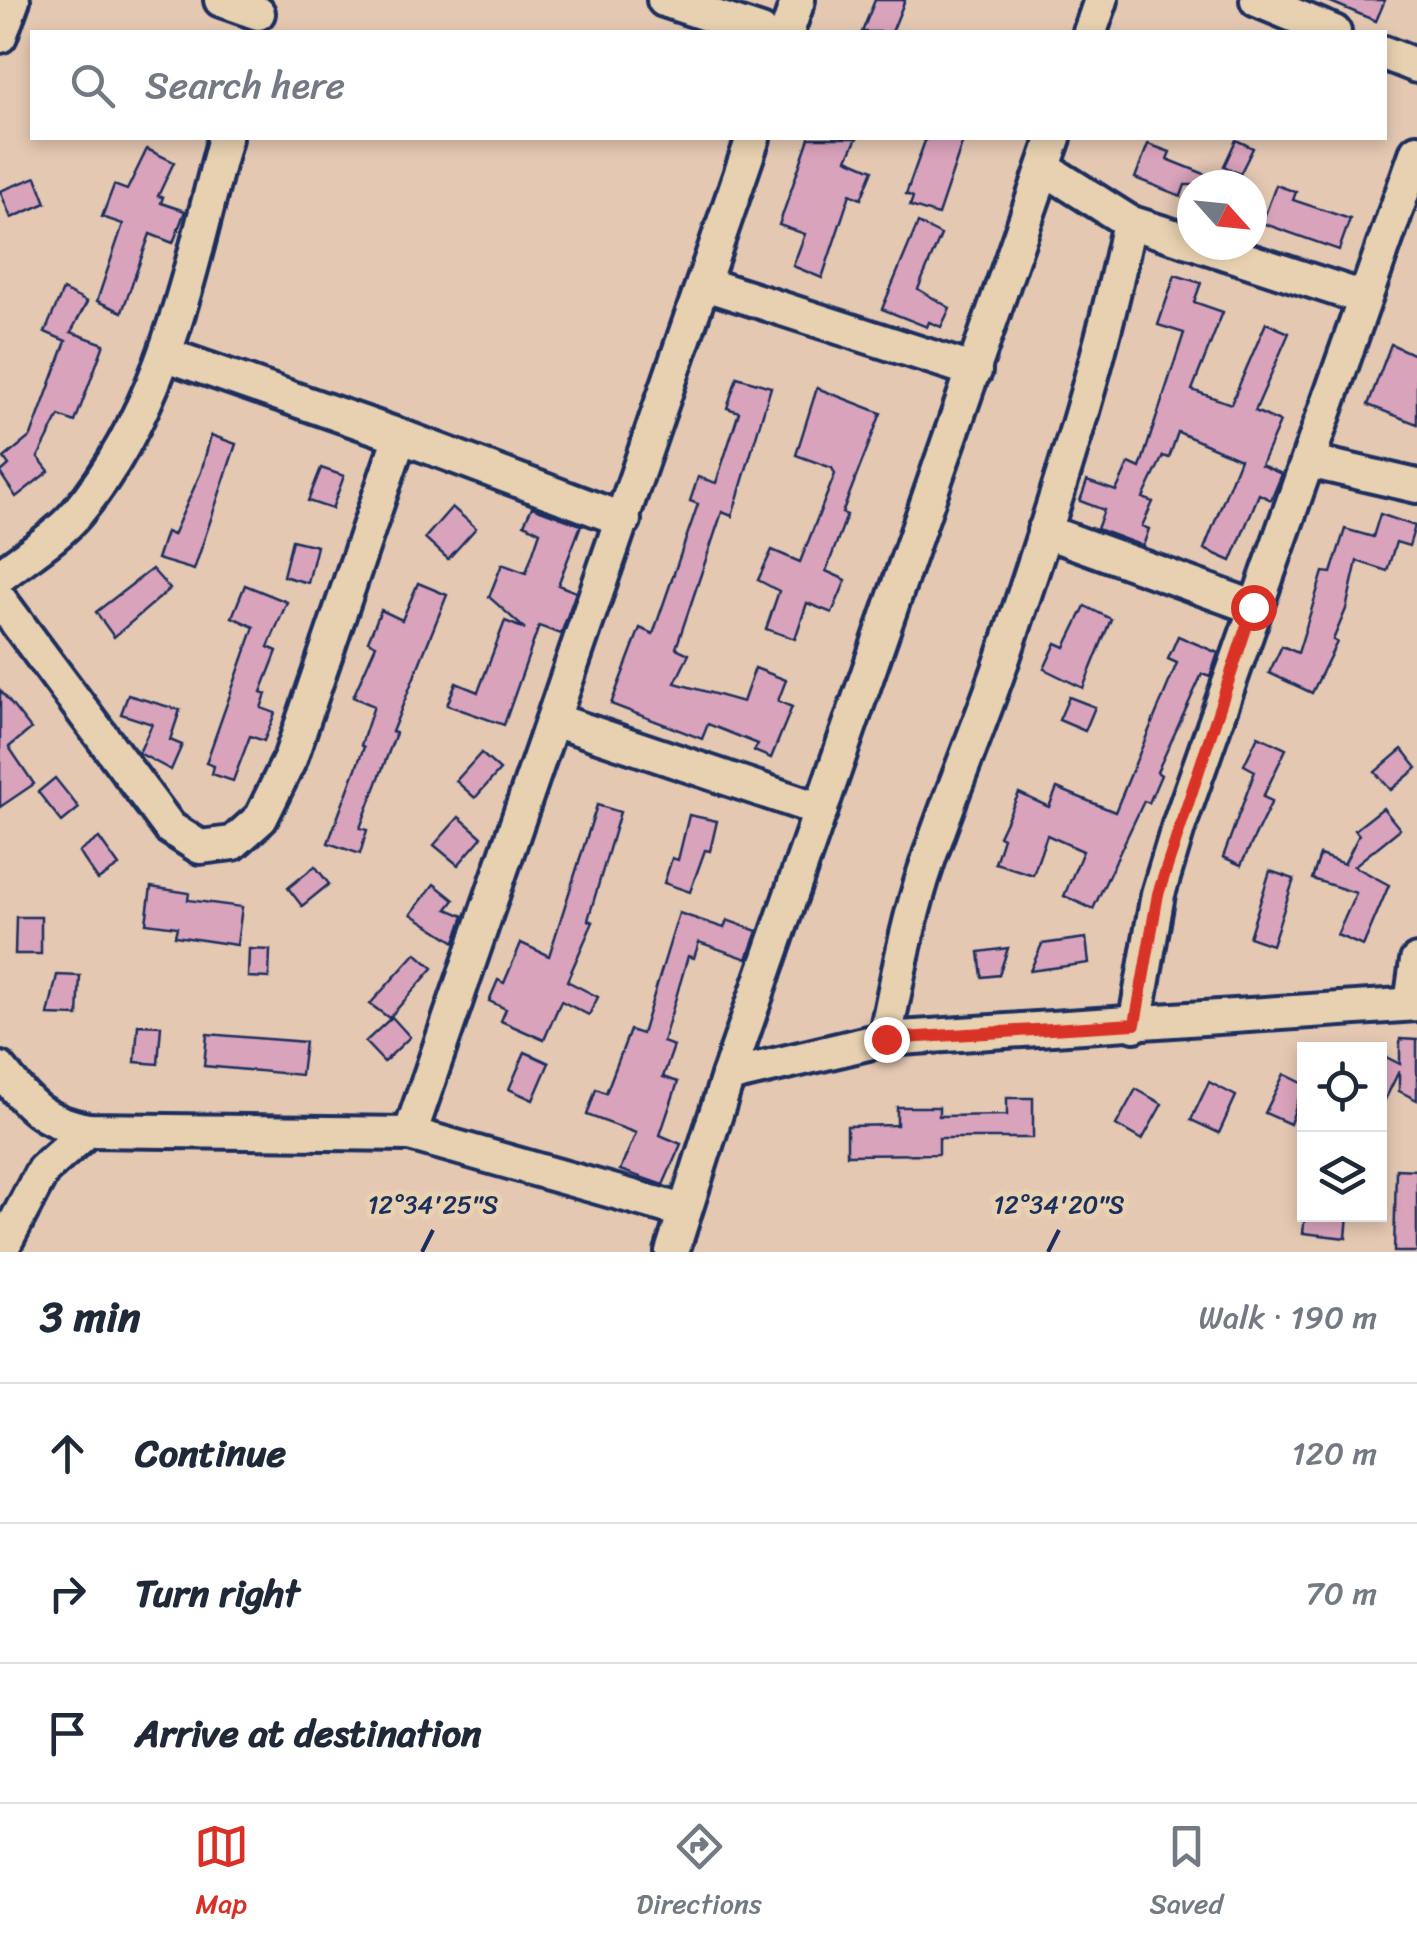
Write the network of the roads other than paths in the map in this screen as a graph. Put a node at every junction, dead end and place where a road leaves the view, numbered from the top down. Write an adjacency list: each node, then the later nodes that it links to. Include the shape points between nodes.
1 (12, 0): 12 (street)
2 (220, 0): 7 (street)
3 (664, 0): 8 (street)
4 (798, 0): 9 (street)
5 (1101, 0): 10 (street)
6 (1257, 0): 11 (street)
7 (258, 15)
8 (755, 30)
9 (788, 30)
10 (1091, 30)
11 (1329, 30)
12 (0, 36)
13 (1387, 54): 14 (street)
14 (1417, 66)
15 (223, 140): 25 (street)
16 (752, 140): 23 (street)
17 (1417, 151): 19 (street)
18 (1049, 153): 20 (street); 26 (street)
19 (1411, 194): 24 (street)
20 (1128, 222): 21 (street); 31 (street, via 1108,321)
21 (1177, 237)
22 (1247, 260): 24 (street)
23 (706, 284): 26 (street); 30 (street)
24 (1364, 298): 28 (street)
25 (166, 355): 27 (street); 32 (street, via 120,454 75,517)
26 (975, 370): 36 (street)
27 (400, 436): 30 (street); 33 (street, via 290,759 261,818 233,843 200,847 170,828)
28 (1308, 461): 29 (street); 34 (street)
29 (1417, 486)
30 (624, 520): 35 (street)
31 (1044, 531): 34 (street); 40 (street, via 927,864)
32 (0, 576)
33 (0, 600)
34 (1253, 607): 39 (street, via 1158,894)
35 (554, 720): 36 (street); 44 (street)
36 (821, 810): 41 (street)
37 (1417, 960): 38 (street)
38 (1414, 1004): 39 (street)
39 (1135, 1024): 40 (street)
40 (886, 1039): 41 (street)
41 (728, 1076): 45 (street)
42 (4, 1084): 43 (street, via 54,1124)
43 (88, 1130): 44 (street); 46 (street, via 43,1170)
44 (410, 1134): 45 (street)
45 (683, 1212): 47 (street)
46 (0, 1252)
47 (672, 1252)

